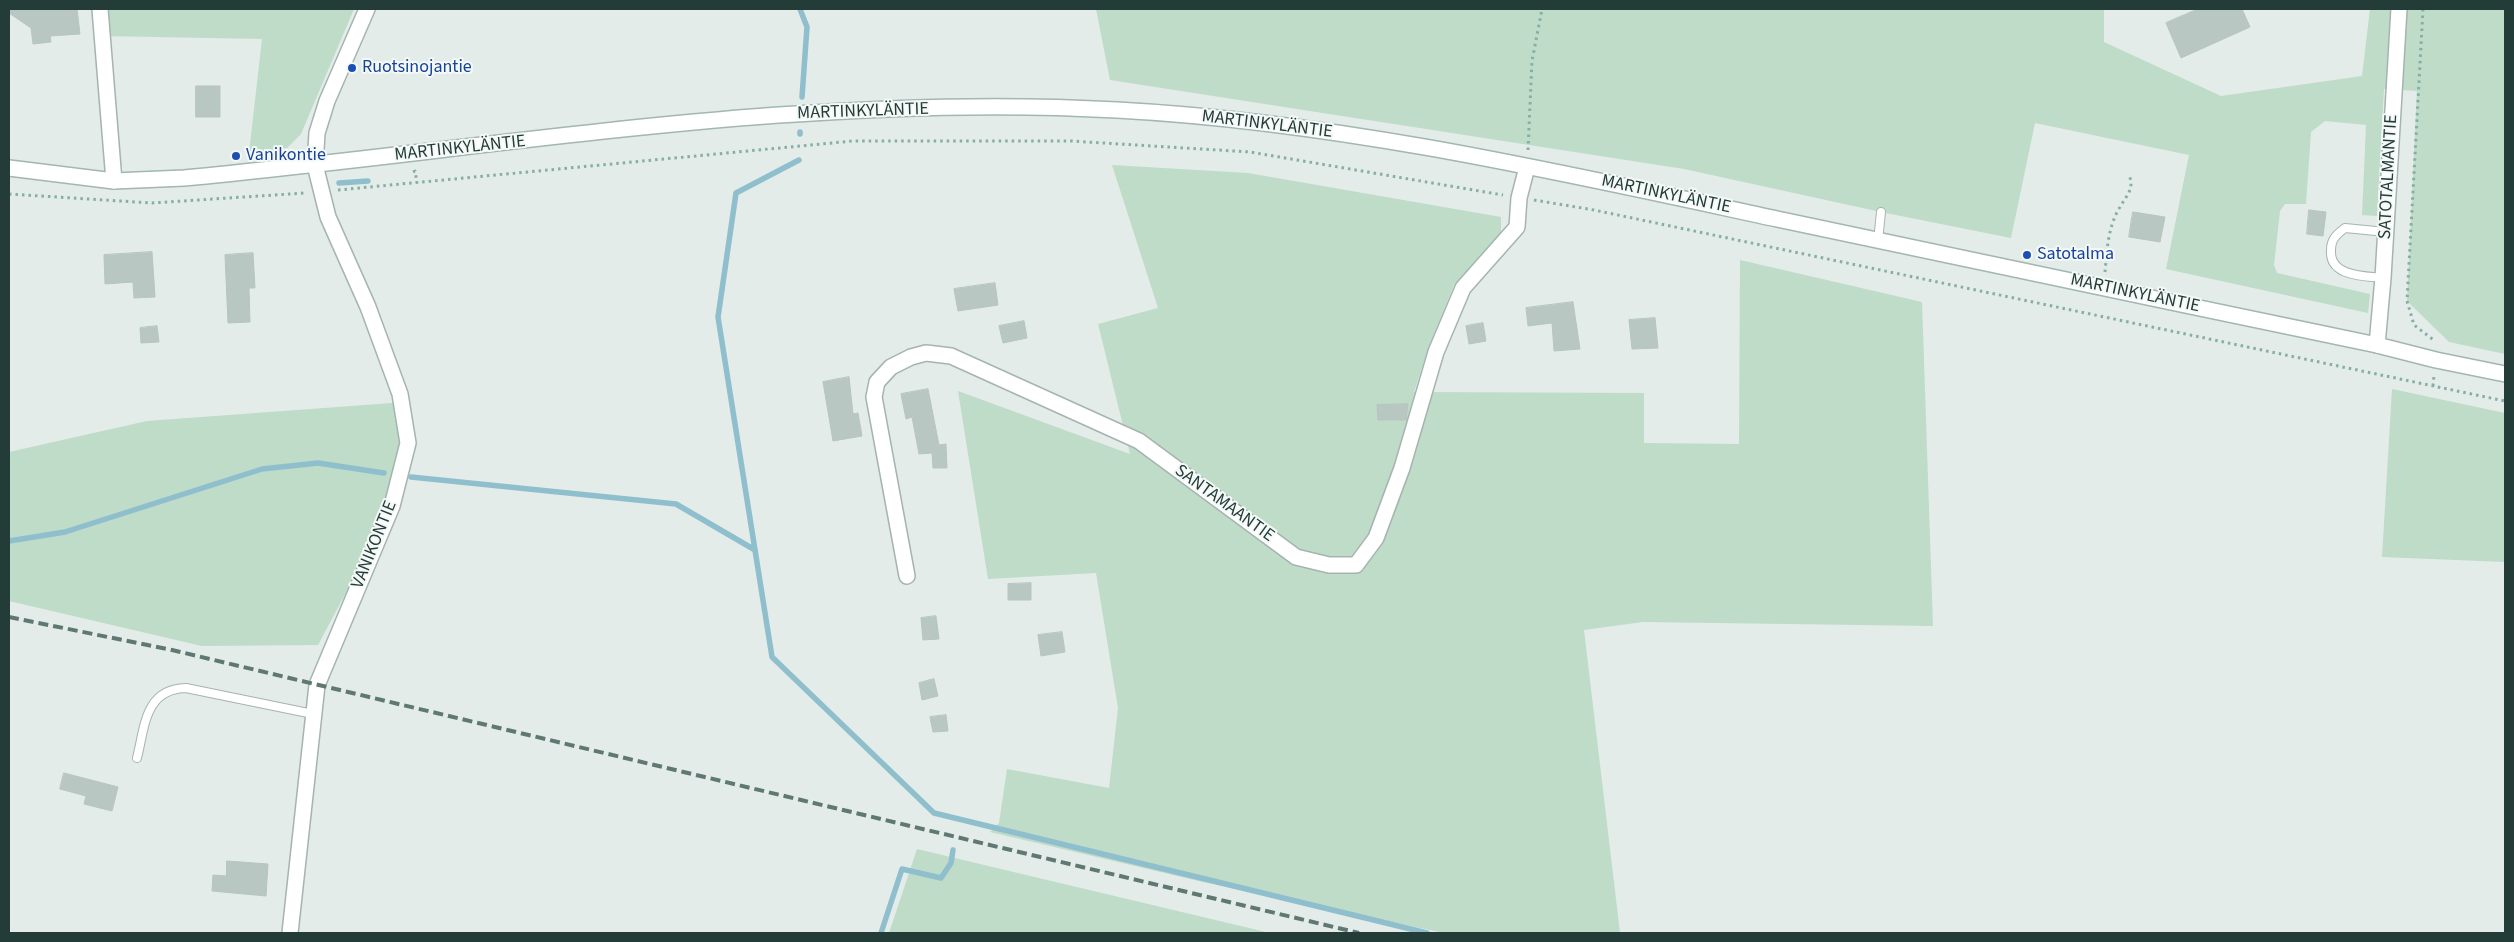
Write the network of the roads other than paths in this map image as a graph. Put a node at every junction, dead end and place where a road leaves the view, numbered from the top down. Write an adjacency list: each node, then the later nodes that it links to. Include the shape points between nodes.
1 (100, 9): 7 (street)
2 (367, 9): 4 (street, VANIKONTIE, via 327,102 317,133)
3 (2399, 9): 9 (street, SATOTALMANTIE)
4 (315, 165): 5 (street, MARTINKYLÄNTIE, via 707,122 849,111 988,108 1115,109 1276,123); 7 (street, MARTINKYLÄNTIE, via 184,178); 15 (street, VANIKONTIE, via 328,217 368,307 400,394 408,443 392,506 317,685)
5 (1527, 167): 10 (street, MARTINKYLÄNTIE); 14 (street, SANTAMAANTIE, via 1519,198 1517,227 1464,288 1436,352 1402,468 1376,538 1356,565 1329,565 1296,557 1139,441 951,356 926,353 891,367 877,382 874,397)
6 (9, 168): 7 (street, MARTINKYLÄNTIE)
7 (114, 180)
8 (1880, 212): 10 (lane)
9 (2386, 232): 11 (street, SATOTALMANTIE); 11 (lane, via 2345,228 2335,235 2331,250 2332,262 2340,270)
10 (1878, 241): 12 (street, MARTINKYLÄNTIE)
11 (2384, 278): 12 (street, SATOTALMANTIE)
12 (2377, 345): 13 (street, MARTINKYLÄNTIE)
13 (2505, 374)
14 (907, 576)
15 (313, 714): 16 (lane, via 174,688 157,696 148,712); 17 (street, VANIKONTIE)
16 (137, 758)
17 (290, 933)

